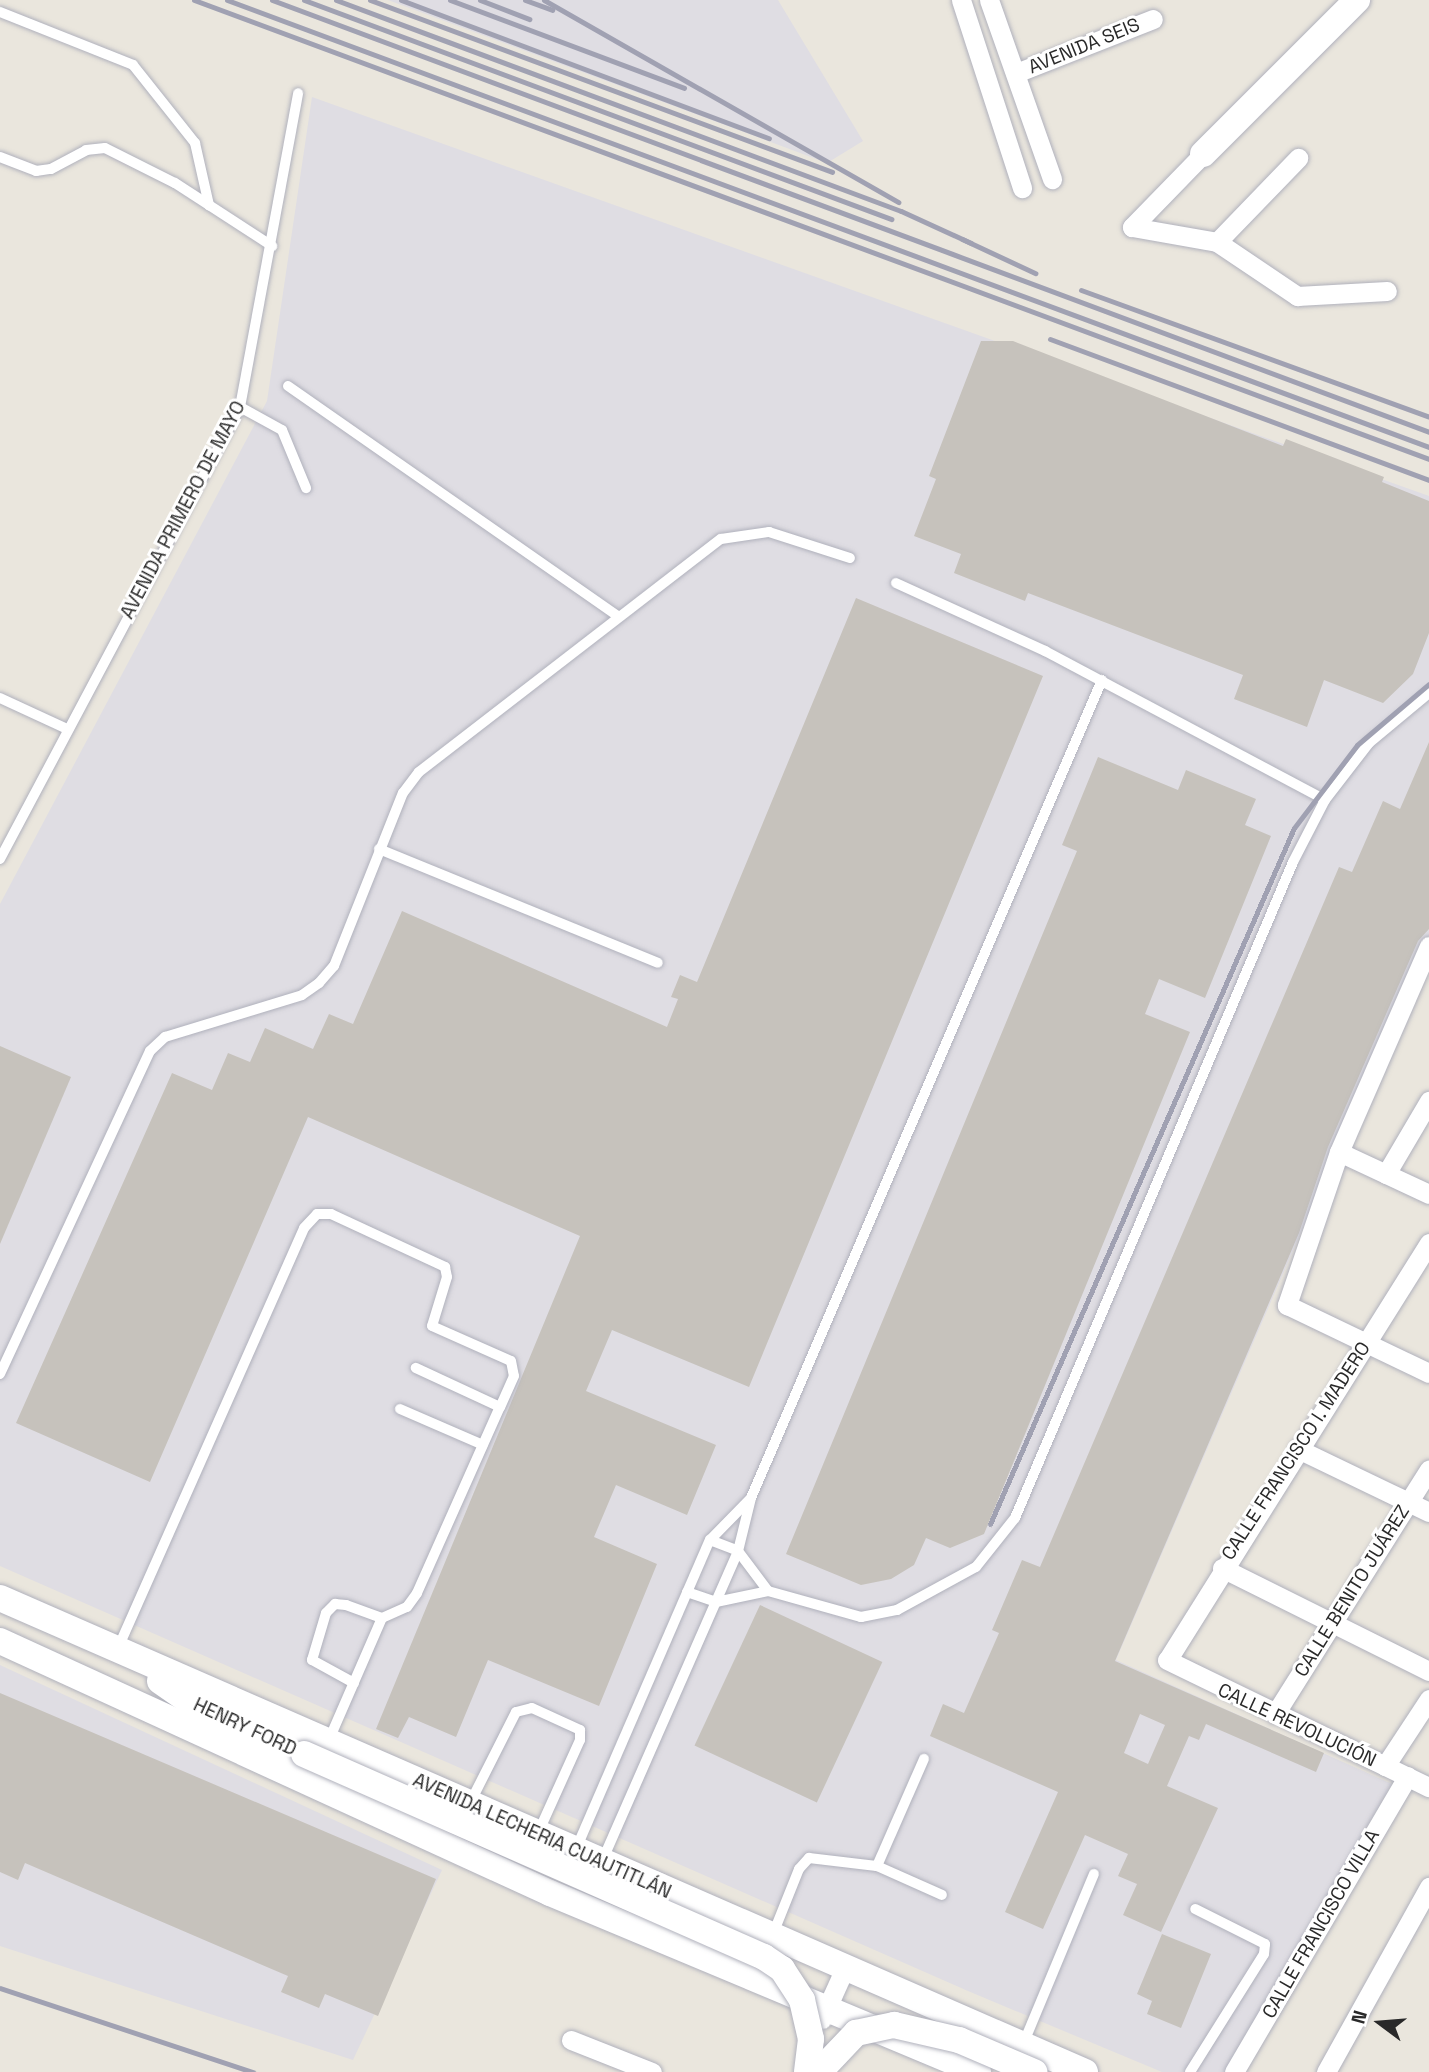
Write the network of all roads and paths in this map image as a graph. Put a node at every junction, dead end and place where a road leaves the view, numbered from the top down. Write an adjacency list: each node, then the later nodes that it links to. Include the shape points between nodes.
1 (1357, 0): 10 (main road)
2 (990, 4): 3 (street); 6 (street)
3 (964, 8): 9 (street)
4 (0, 12): 15 (lane, via 139,71 195,143)
5 (1153, 19): 6 (street, AVENIDA SEIS)
6 (1016, 73): 8 (street)
7 (298, 93): 17 (lane, AVENIDA PRIMERO DE MAYO)
8 (1031, 119): 9 (street); 13 (street)
9 (1000, 128): 14 (street)
10 (1203, 153): 16 (street, via 1132,227)
11 (0, 158): 15 (lane, via 36,171 51,169 86,150 105,148)
12 (1298, 158): 16 (street)
13 (1052, 179)
14 (1022, 188)
15 (209, 205): 17 (lane)
16 (1217, 242): 18 (street, via 1297,296)
17 (272, 246): 20 (lane, AVENIDA PRIMERO DE MAYO)
18 (1387, 291)
19 (288, 386): 24 (lane)
20 (240, 407): 21 (lane, via 282,430); 28 (lane, AVENIDA PRIMERO DE MAYO)
21 (306, 488)
22 (850, 558): 24 (lane, via 769,532 743,533 721,539)
23 (896, 583): 25 (lane)
24 (618, 616): 31 (lane, via 419,772 403,793)
25 (1102, 680): 29 (lane); 49 (lane)
26 (1429, 693): 29 (lane, via 1369,743)
27 (0, 698): 28 (lane)
28 (67, 729): 30 (lane, AVENIDA PRIMERO DE MAYO)
29 (1325, 800): 55 (lane, via 1293,862 1015,1518 976,1567 897,1610 861,1617)
30 (3, 844): 32 (lane, AVENIDA PRIMERO DE MAYO)
31 (379, 849): 34 (lane); 43 (lane, via 334,966 319,984 302,995 165,1037 150,1051)
32 (0, 859)
33 (1429, 946): 36 (street)
34 (658, 963)
35 (1429, 1101): 37 (street)
36 (1339, 1152): 37 (street); 40 (street, via 1287,1305)
37 (1386, 1174): 38 (street)
38 (1429, 1194)
39 (1429, 1243): 40 (street, CALLE FRANCISCO I. MADERO)
40 (1365, 1343): 42 (street); 47 (street, CALLE FRANCISCO I. MADERO)
41 (416, 1368): 44 (lane)
42 (1429, 1373)
43 (0, 1374)
44 (500, 1407): 46 (lane); 62 (lane, via 514,1376 511,1361 432,1326 447,1277 445,1267 331,1214 317,1214 304,1228)
45 (400, 1409): 46 (lane)
46 (483, 1445): 59 (lane, via 417,1593 407,1607)
47 (1298, 1449): 50 (street); 54 (street, CALLE FRANCISCO I. MADERO)
48 (1429, 1469): 50 (street, CALLE BENITO JUÁREZ)
49 (751, 1498): 52 (lane); 53 (lane)
50 (1408, 1502): 51 (street); 60 (street, CALLE BENITO JUÁREZ)
51 (1429, 1512)
52 (710, 1540): 53 (lane); 56 (lane)
53 (738, 1552): 55 (lane); 58 (lane)
54 (1222, 1568): 60 (street); 63 (street, CALLE FRANCISCO I. MADERO)
55 (768, 1591): 58 (lane)
56 (687, 1592): 58 (lane); 75 (lane)
57 (0, 1598): 62 (main road, AVENIDA LECHERIA CUAUTITLÁN)
58 (716, 1602): 76 (lane)
59 (382, 1618): 65 (lane); 65 (lane, via 335,1604 326,1613 312,1660)
60 (1332, 1623): 64 (street); 67 (street, CALLE BENITO JUÁREZ)
61 (0, 1641): 85 (main road, via 550,1893)
62 (117, 1650): 68 (main road, AVENIDA LECHERIA CUAUTITLÁN); 91 (main road, HENRY FORD, bridge, via 190,1702 764,1957 782,1969 802,2000 811,2039)
63 (1167, 1660): 67 (street, CALLE REVOLUCIÓN)
64 (1429, 1671)
65 (354, 1683): 68 (lane)
66 (1429, 1699): 70 (street)
67 (1275, 1714): 70 (street, CALLE REVOLUCIÓN)
68 (328, 1742): 73 (main road, AVENIDA LECHERIA CUAUTITLÁN)
69 (924, 1759): 77 (lane)
70 (1385, 1766): 71 (street, CALLE REVOLUCIÓN)
71 (1408, 1776): 72 (street, CALLE REVOLUCIÓN); 97 (street, CALLE FRANCISCO VILLA)
72 (1429, 1787)
73 (470, 1804): 74 (main road, AVENIDA LECHERIA CUAUTITLÁN); 74 (lane, via 516,1712 532,1707 575,1726 580,1740)
74 (538, 1835): 75 (main road, AVENIDA LECHERIA CUAUTITLÁN)
75 (575, 1852): 76 (main road, AVENIDA LECHERIA CUAUTITLÁN)
76 (602, 1863): 82 (main road, AVENIDA LECHERIA CUAUTITLÁN)
77 (877, 1866): 80 (lane); 82 (lane, via 809,1858 799,1869)
78 (1094, 1874): 88 (lane)
79 (1429, 1887): 98 (street)
80 (942, 1895)
81 (1195, 1909): 96 (lane, via 1265,1944 1264,1954)
82 (772, 1938): 83 (main road, AVENIDA LECHERIA CUAUTITLÁN)
83 (844, 1970): 84 (main road, AVENIDA LECHERIA CUAUTITLÁN); 85 (street)
84 (886, 1988): 86 (main road, via 873,2007); 88 (main road, AVENIDA LECHERIA CUAUTITLÁN)
85 (827, 2009): 86 (main road); 90 (street)
86 (873, 2028): 93 (main road)
87 (570, 2040): 89 (street)
88 (1023, 2046): 95 (main road, AVENIDA LECHERIA CUAUTITLÁN)
89 (652, 2072)
90 (800, 2072)
91 (807, 2072)
92 (818, 2072): 94 (main road, bridge, via 856,2033 894,2025 959,2040)
93 (978, 2072)
94 (1034, 2072)
95 (1085, 2072)
96 (1190, 2072)
97 (1234, 2072)
98 (1325, 2072)

